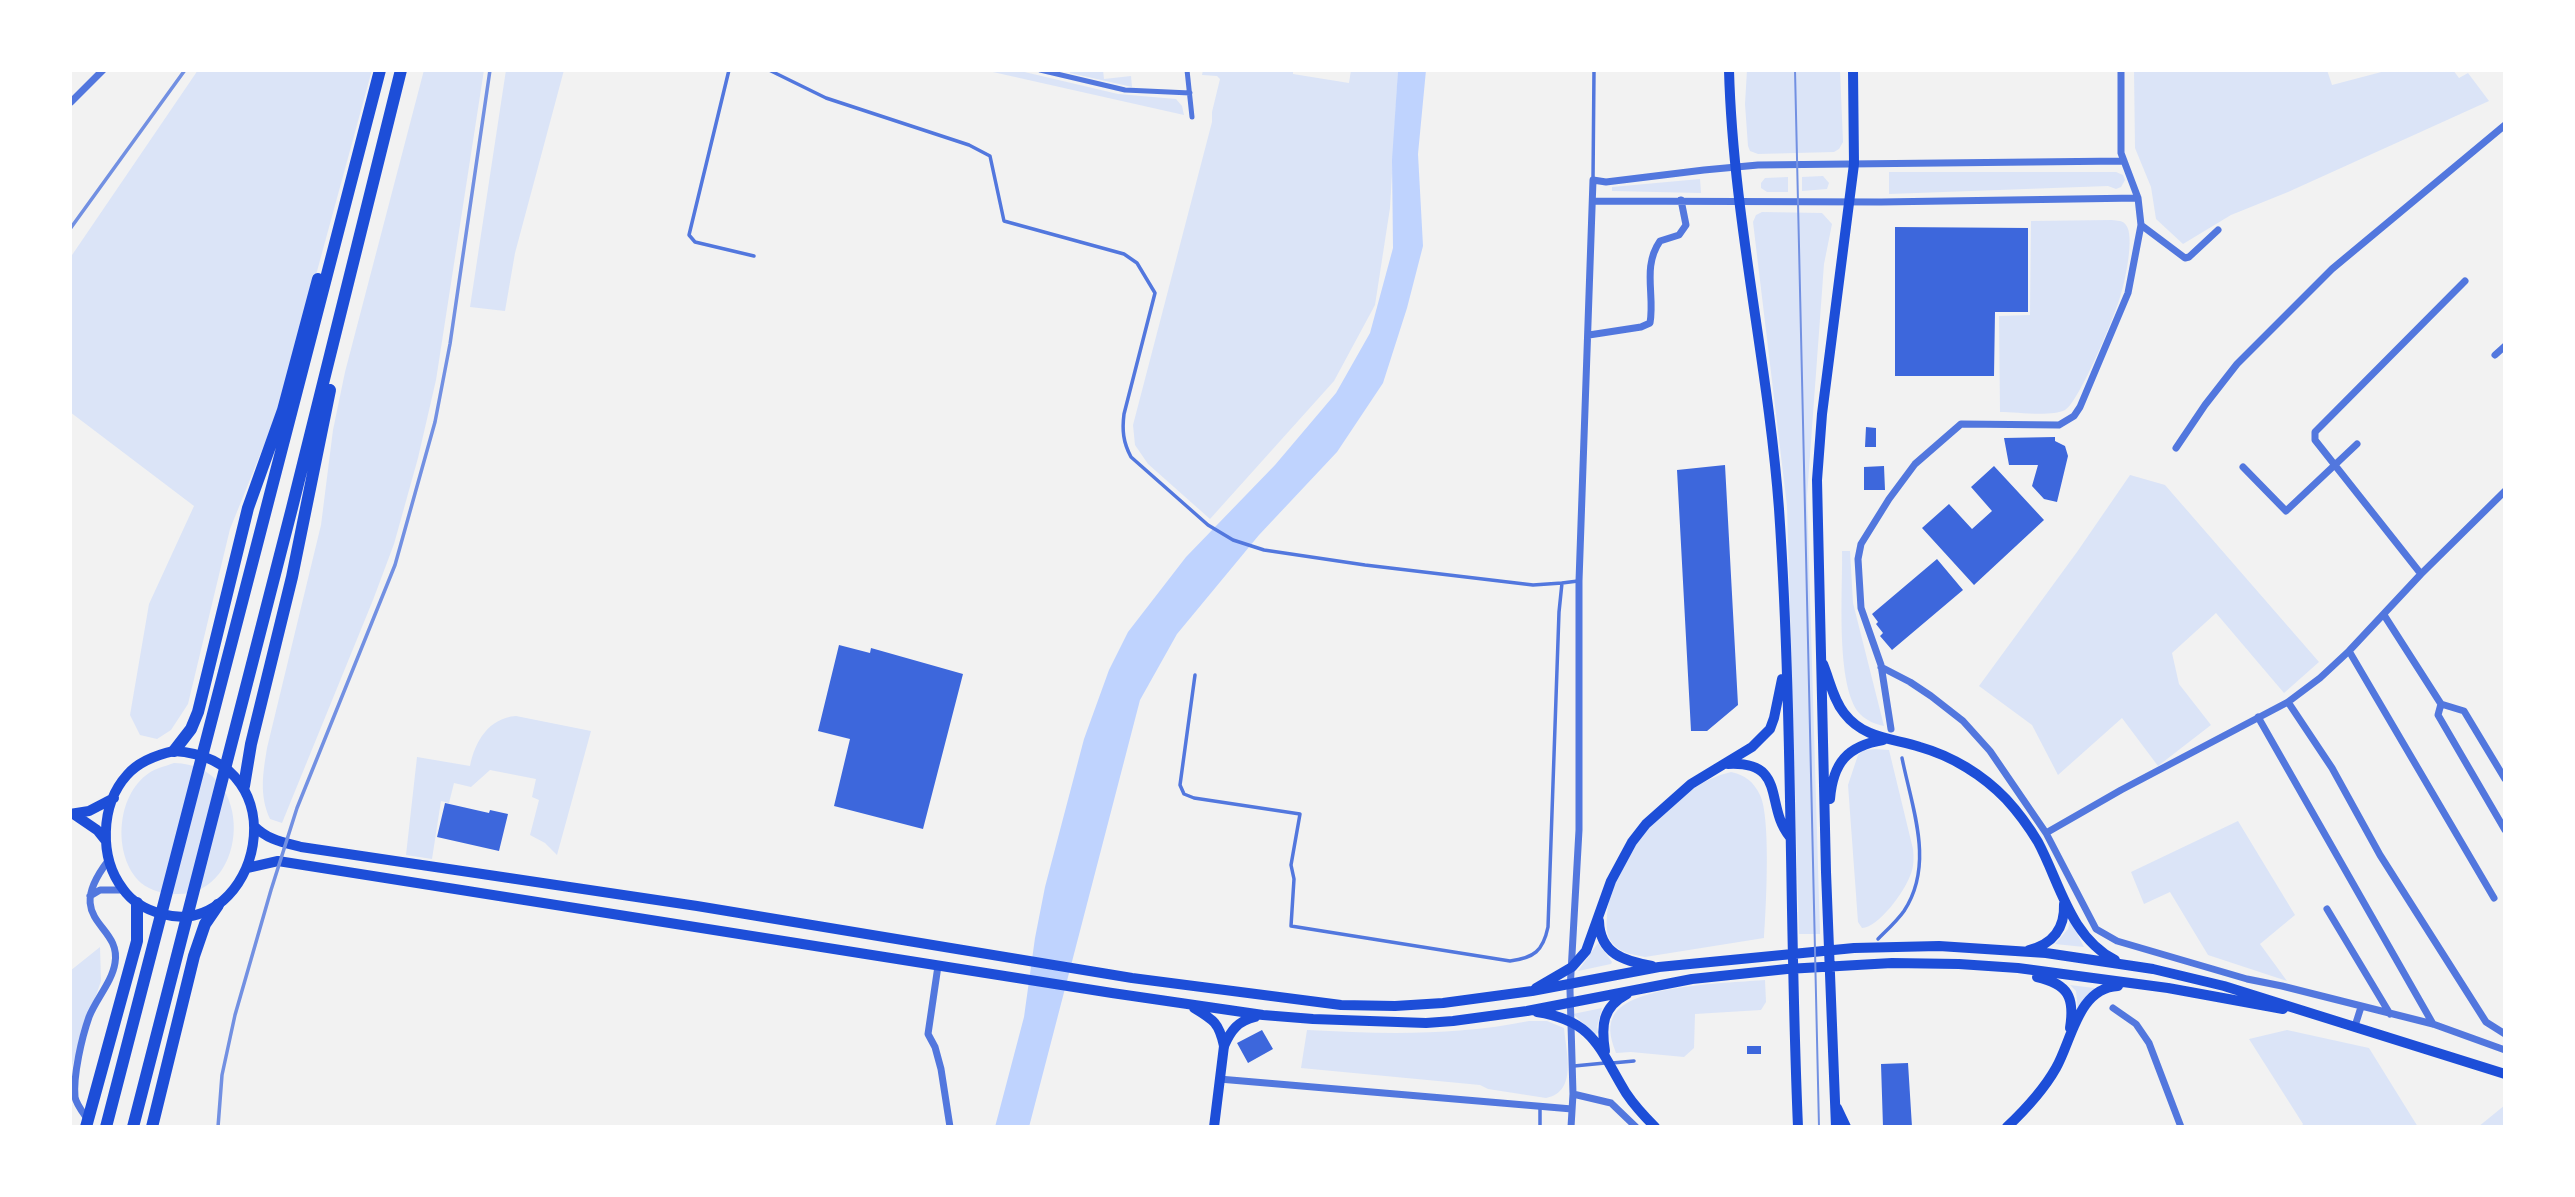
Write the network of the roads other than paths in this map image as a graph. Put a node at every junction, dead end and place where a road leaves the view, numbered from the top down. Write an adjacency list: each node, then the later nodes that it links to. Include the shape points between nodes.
1 (103, 70): 14 (street)
2 (378, 70): 52 (highway, via 283,410 248,508 198,712); 109 (highway)
3 (401, 70): 17 (highway)
4 (729, 70): 29 (lane, via 689,235 695,242)
5 (769, 70): 41 (lane, via 826,98 970,145 990,156 1004,221 1124,254 1137,263 1155,293 1125,414 1126,446 1131,457 1208,525 1233,540 1264,550 1533,585)
6 (1040, 70): 12 (street)
7 (1187, 70): 13 (street)
8 (1594, 70): 21 (lane)
9 (1729, 70): 20 (main road)
10 (1853, 70): 19 (main road)
11 (2121, 70): 18 (street)
12 (1065, 73): 13 (street, via 1125,90)
13 (1190, 93): 15 (street)
14 (71, 102)
15 (1192, 117)
16 (2505, 125): 35 (street, via 2332,269 2237,364)
17 (382, 151): 56 (highway, via 367,238); 110 (highway)
18 (2123, 161): 19 (street); 22 (street)
19 (1854, 164): 20 (street); 25 (main road)
20 (1734, 166): 21 (street, via 1606,183); 26 (main road)
21 (1593, 180): 24 (street)
22 (2138, 198): 25 (street); 27 (street)
23 (1681, 200): 24 (street); 26 (street); 31 (street, via 1686,225 1679,235 1660,241 1652,254 1650,323)
24 (1593, 201): 31 (street)
25 (1850, 201): 26 (street); 44 (main road, via 1818,455)
26 (1739, 202): 46 (main road, via 1772,426)
27 (2141, 225): 28 (street, via 2185,258); 45 (street, via 2128,293 2074,416 2059,425 1961,424 1915,464 1869,528 1858,559 1861,608)
28 (2218, 230)
29 (754, 256)
30 (2465, 281): 36 (street, via 2319,425 2315,440)
31 (1589, 335): 40 (street)
32 (2505, 345): 33 (street)
33 (2495, 355)
34 (2357, 443): 36 (street)
35 (2176, 448)
36 (2335, 462): 37 (street, via 2286,511); 39 (street)
37 (2243, 467)
38 (2504, 495): 39 (street)
39 (2421, 574): 42 (street)
40 (1579, 581): 41 (lane); 99 (street, via 1579,830 1570,990)
41 (1562, 583): 47 (lane, via 1548,927 1543,946 1525,959 1510,961 1292,926 1291,865 1300,814 1194,798 1184,794 1180,785)
42 (2384, 615): 43 (street); 49 (street)
43 (2349, 651): 48 (street); 69 (street)
44 (1821, 658): 51 (main road, via 1843,712 1857,727); 64 (main road)
45 (1881, 667): 51 (street); 62 (street, via 1921,689 1963,721 1990,751)
46 (1786, 669): 54 (main road, via 1769,729); 61 (main road)
47 (1195, 675)
48 (2288, 702): 50 (street); 93 (street, via 2486,1022)
49 (2441, 704): 55 (street, via 2463,711); 60 (street, via 2438,715)
50 (2258, 717): 62 (street); 91 (street)
51 (1889, 735): 62 (main road, via 1972,770); 64 (main road, via 1858,747 1839,764 1832,778)
52 (174, 751): 56 (main road, via 219,762); 57 (main road, via 134,768)
53 (1902, 758): 75 (lane, via 1921,852 1920,869 1903,911)
54 (1725, 765): 61 (main road, via 1747,765 1769,778 1780,821); 74 (main road, via 1691,784 1646,824 1620,862)
55 (2505, 779)
56 (244, 786): 59 (main road)
57 (114, 798): 58 (main road); 63 (main road)
58 (73, 815): 63 (main road)
59 (254, 826): 66 (main road); 81 (main road, via 265,836 301,847 1341,1005 1420,1005 1532,991)
60 (2505, 830)
61 (1790, 837): 103 (main road)
62 (2042, 837): 70 (main road); 85 (street, via 2096,929 2117,941)
63 (105, 841): 65 (main road)
64 (1826, 851): 104 (main road)
65 (108, 861): 67 (main road); 68 (street, via 92,885)
66 (247, 868): 72 (main road); 78 (main road, via 288,862)
67 (123, 890): 68 (street, via 100,890); 71 (main road)
68 (90, 897): 108 (street, via 94,916 114,948 115,963 89,1018 79,1058 75,1099)
69 (2494, 898)
70 (2064, 901): 76 (main road, via 2065,918 2056,935); 77 (main road, via 2087,940)
71 (137, 903): 72 (main road, via 168,916 185,917); 107 (highway, via 137,941)
72 (218, 905): 111 (highway, via 205,924 194,956)
73 (2327, 909): 89 (street)
74 (1599, 915): 79 (main road, via 1601,936 1612,953); 81 (main road, via 1586,951)
75 (1878, 939)
76 (2025, 951): 77 (main road); 79 (main road, via 1854,948)
77 (2124, 964): 88 (main road, via 2224,986)
78 (938, 966): 84 (main road); 112 (street, via 928,1034 941,1069)
79 (1659, 967): 81 (main road, via 1579,983)
80 (2018, 968): 82 (main road); 83 (main road, via 1867,964 1692,979); 95 (main road, via 2060,985 2070,997)
81 (1549, 984)
82 (2140, 985): 88 (main road); 95 (main road, via 2109,986 2090,999)
83 (1636, 989): 87 (main road); 97 (main road, via 1605,1015 1602,1035)
84 (1188, 1005): 90 (main road); 94 (main road, via 1220,1028)
85 (2361, 1007): 89 (street); 92 (street)
86 (2113, 1008): 123 (street, via 2136,1024 2149,1042)
87 (1553, 1010): 90 (main road, via 1426,1023); 97 (main road, via 1582,1028)
88 (2306, 1012): 92 (main road)
89 (2390, 1014): 91 (street)
90 (1263, 1015): 94 (main road, via 1240,1021)
91 (2433, 1024): 96 (street)
92 (2356, 1026): 100 (main road)
93 (2505, 1034)
94 (1224, 1046): 101 (main road)
95 (2067, 1048): 122 (main road, via 2043,1089)
96 (2505, 1050)
97 (1606, 1054): 117 (main road, via 1628,1096)
98 (1634, 1061): 99 (lane)
99 (1572, 1066): 102 (street)
100 (2505, 1074)
101 (1219, 1079): 105 (street); 113 (main road)
102 (1573, 1094): 106 (street); 116 (street, via 1611,1103)
103 (1797, 1102): 118 (main road); 119 (main road)
104 (1835, 1105): 120 (main road); 121 (main road)
105 (1540, 1106): 106 (street); 114 (lane)
106 (1572, 1109): 115 (street)
107 (86, 1127)
108 (92, 1127)
109 (106, 1127)
110 (133, 1127)
111 (152, 1127)
112 (950, 1127)
113 (1214, 1127)
114 (1540, 1127)
115 (1571, 1127)
116 (1636, 1127)
117 (1654, 1127)
118 (1790, 1127)
119 (1798, 1127)
120 (1836, 1127)
121 (1846, 1127)
122 (2007, 1127)
123 (2181, 1127)

